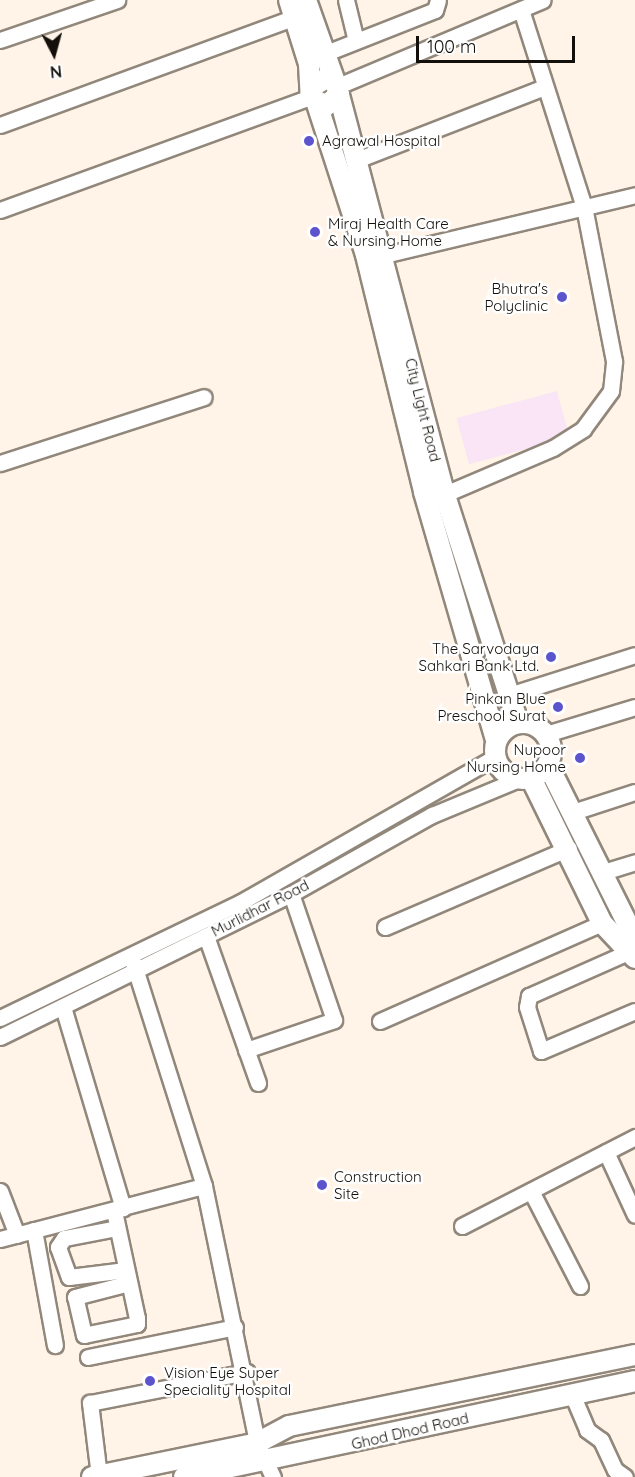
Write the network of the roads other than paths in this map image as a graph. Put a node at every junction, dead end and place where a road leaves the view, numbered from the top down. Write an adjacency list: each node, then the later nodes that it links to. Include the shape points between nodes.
1 (117, 0): 8 (street)
2 (306, 0): 10 (main road, City Light Road)
3 (346, 0): 9 (street)
4 (438, 0): 9 (street, via 435,10)
5 (543, 0): 7 (street)
6 (292, 8): 13 (main road); 14 (street)
7 (525, 8): 11 (street); 12 (street)
8 (0, 40)
9 (356, 41): 10 (street)
10 (326, 53): 12 (main road, City Light Road)
11 (545, 87): 15 (street); 17 (street)
12 (338, 88): 13 (main road, via 330,105); 15 (main road, City Light Road)
13 (313, 96): 18 (street); 28 (main road, via 366,255 424,492)
14 (0, 125)
15 (354, 161): 19 (main road, City Light Road)
16 (635, 195): 17 (street)
17 (584, 207): 19 (street); 22 (street, via 614,361 611,391 584,429 568,439)
18 (0, 210)
19 (384, 255): 22 (main road, City Light Road)
20 (204, 397): 21 (street)
21 (0, 463)
22 (445, 494): 24 (main road, City Light Road)
23 (635, 655): 24 (street)
24 (506, 696): 26 (main road, City Light Road)
25 (635, 707): 27 (street)
26 (518, 723): 27 (main road, via 533,724); 28 (main road)
27 (546, 734): 29 (main road, via 552,749)
28 (496, 748): 30 (main road, via 503,772); 41 (street, Murlidhar Road, via 242,902)
29 (548, 765): 30 (main road); 32 (main road)
30 (525, 778): 33 (main road); 36 (street, Murlidhar Road, via 432,815)
31 (635, 792): 32 (street)
32 (576, 812): 35 (main road)
33 (569, 848): 37 (main road); 38 (street)
34 (635, 862): 35 (street)
35 (600, 873): 40 (main road)
36 (291, 894): 39 (street, Murlidhar Road); 48 (street, via 334,1020)
37 (602, 923): 40 (main road); 46 (street)
38 (385, 927)
39 (206, 936): 42 (street, Murlidhar Road); 48 (street)
40 (633, 950): 44 (street, via 529,996 527,1007 541,1051)
41 (131, 954): 42 (street); 45 (street, Murlidhar Road)
42 (136, 971): 43 (street, Murlidhar Road); 52 (street)
43 (63, 1007): 47 (street, Murlidhar Road); 55 (street)
44 (635, 1011)
45 (0, 1018)
46 (380, 1021)
47 (0, 1036)
48 (246, 1050): 49 (street)
49 (258, 1083)
50 (635, 1137): 51 (street)
51 (606, 1152): 54 (street); 56 (street)
52 (204, 1186): 55 (street); 64 (street)
53 (0, 1191): 60 (street)
54 (531, 1191): 57 (street); 63 (street)
55 (118, 1209): 58 (street); 59 (street)
56 (635, 1215)
57 (462, 1226)
58 (117, 1228): 62 (street); 62 (street, via 64,1238 58,1246 69,1277)
59 (34, 1230): 60 (street); 65 (street)
60 (16, 1235): 61 (street)
61 (0, 1239)
62 (128, 1277): 62 (street, via 75,1296 84,1335 137,1323)
63 (580, 1286)
64 (236, 1327): 67 (street); 69 (street)
65 (55, 1346)
66 (635, 1354): 72 (main road, Ghod Dhod Road, via 289,1426)
67 (88, 1357)
68 (635, 1365): 72 (main road)
69 (247, 1372): 72 (street); 73 (street, via 90,1403)
70 (635, 1381): 71 (main road, Ghod Dhod Road)
71 (572, 1394): 72 (main road, Ghod Dhod Road); 75 (street, via 587,1430 601,1440 615,1470)
72 (268, 1452): 73 (main road); 74 (main road, Ghod Dhod Road)
73 (96, 1476)
74 (184, 1477)
75 (625, 1477)

